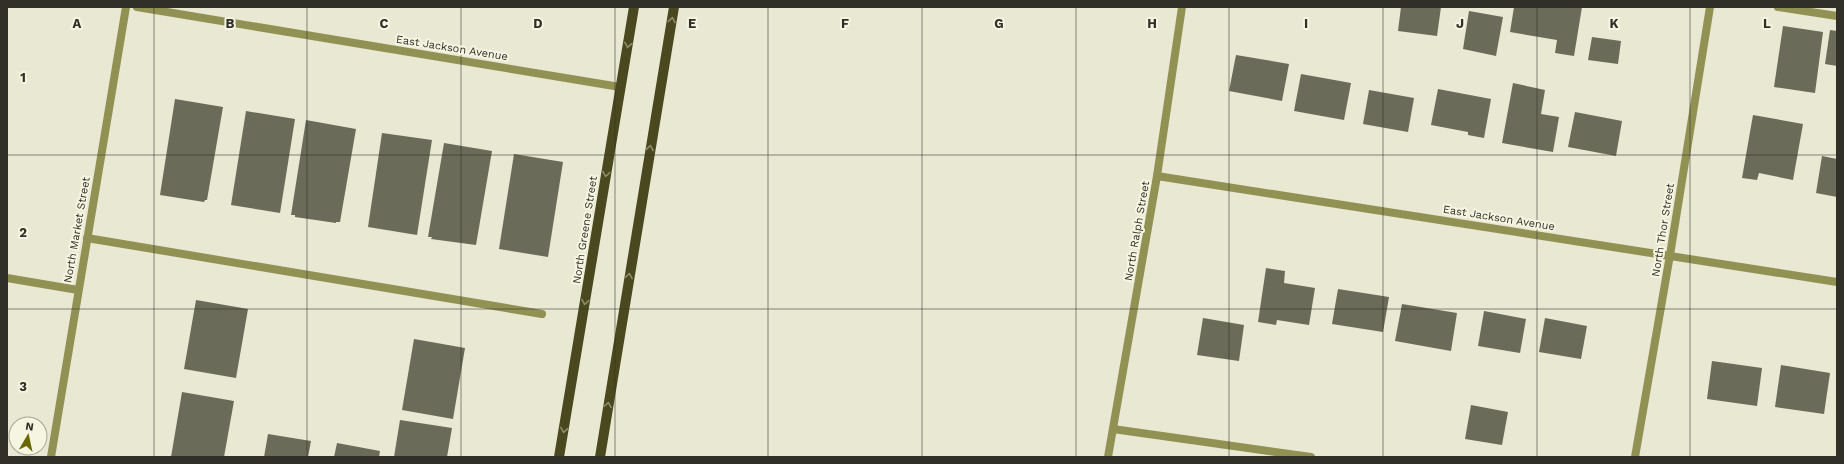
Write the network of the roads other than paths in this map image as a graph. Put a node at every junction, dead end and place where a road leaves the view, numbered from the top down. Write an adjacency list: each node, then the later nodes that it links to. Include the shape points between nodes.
1 (126, 7): 11 (street, North Market Street)
2 (137, 7): 9 (street, East Jackson Avenue)
3 (634, 7): 9 (main road, North Greene Street, one-way to 9)
4 (674, 7): 20 (main road, one-way to 4)
5 (1182, 7): 10 (street, North Ralph Street)
6 (1710, 7): 12 (street, North Thor Street)
7 (1778, 7): 8 (street)
8 (1837, 16)
9 (620, 87): 19 (main road, North Greene Street, one-way to 19)
10 (1158, 176): 12 (street, East Jackson Avenue); 17 (street, North Ralph Street)
11 (87, 238): 15 (street, North Market Street); 16 (street)
12 (1670, 255): 14 (street, East Jackson Avenue); 23 (street, North Thor Street)
13 (7, 278): 15 (street)
14 (1837, 282)
15 (78, 290): 18 (street, North Market Street)
16 (542, 314)
17 (1113, 429): 21 (street, North Ralph Street); 22 (street)
18 (51, 457)
19 (559, 457)
20 (600, 457)
21 (1108, 457)
22 (1310, 457)
23 (1635, 457)

